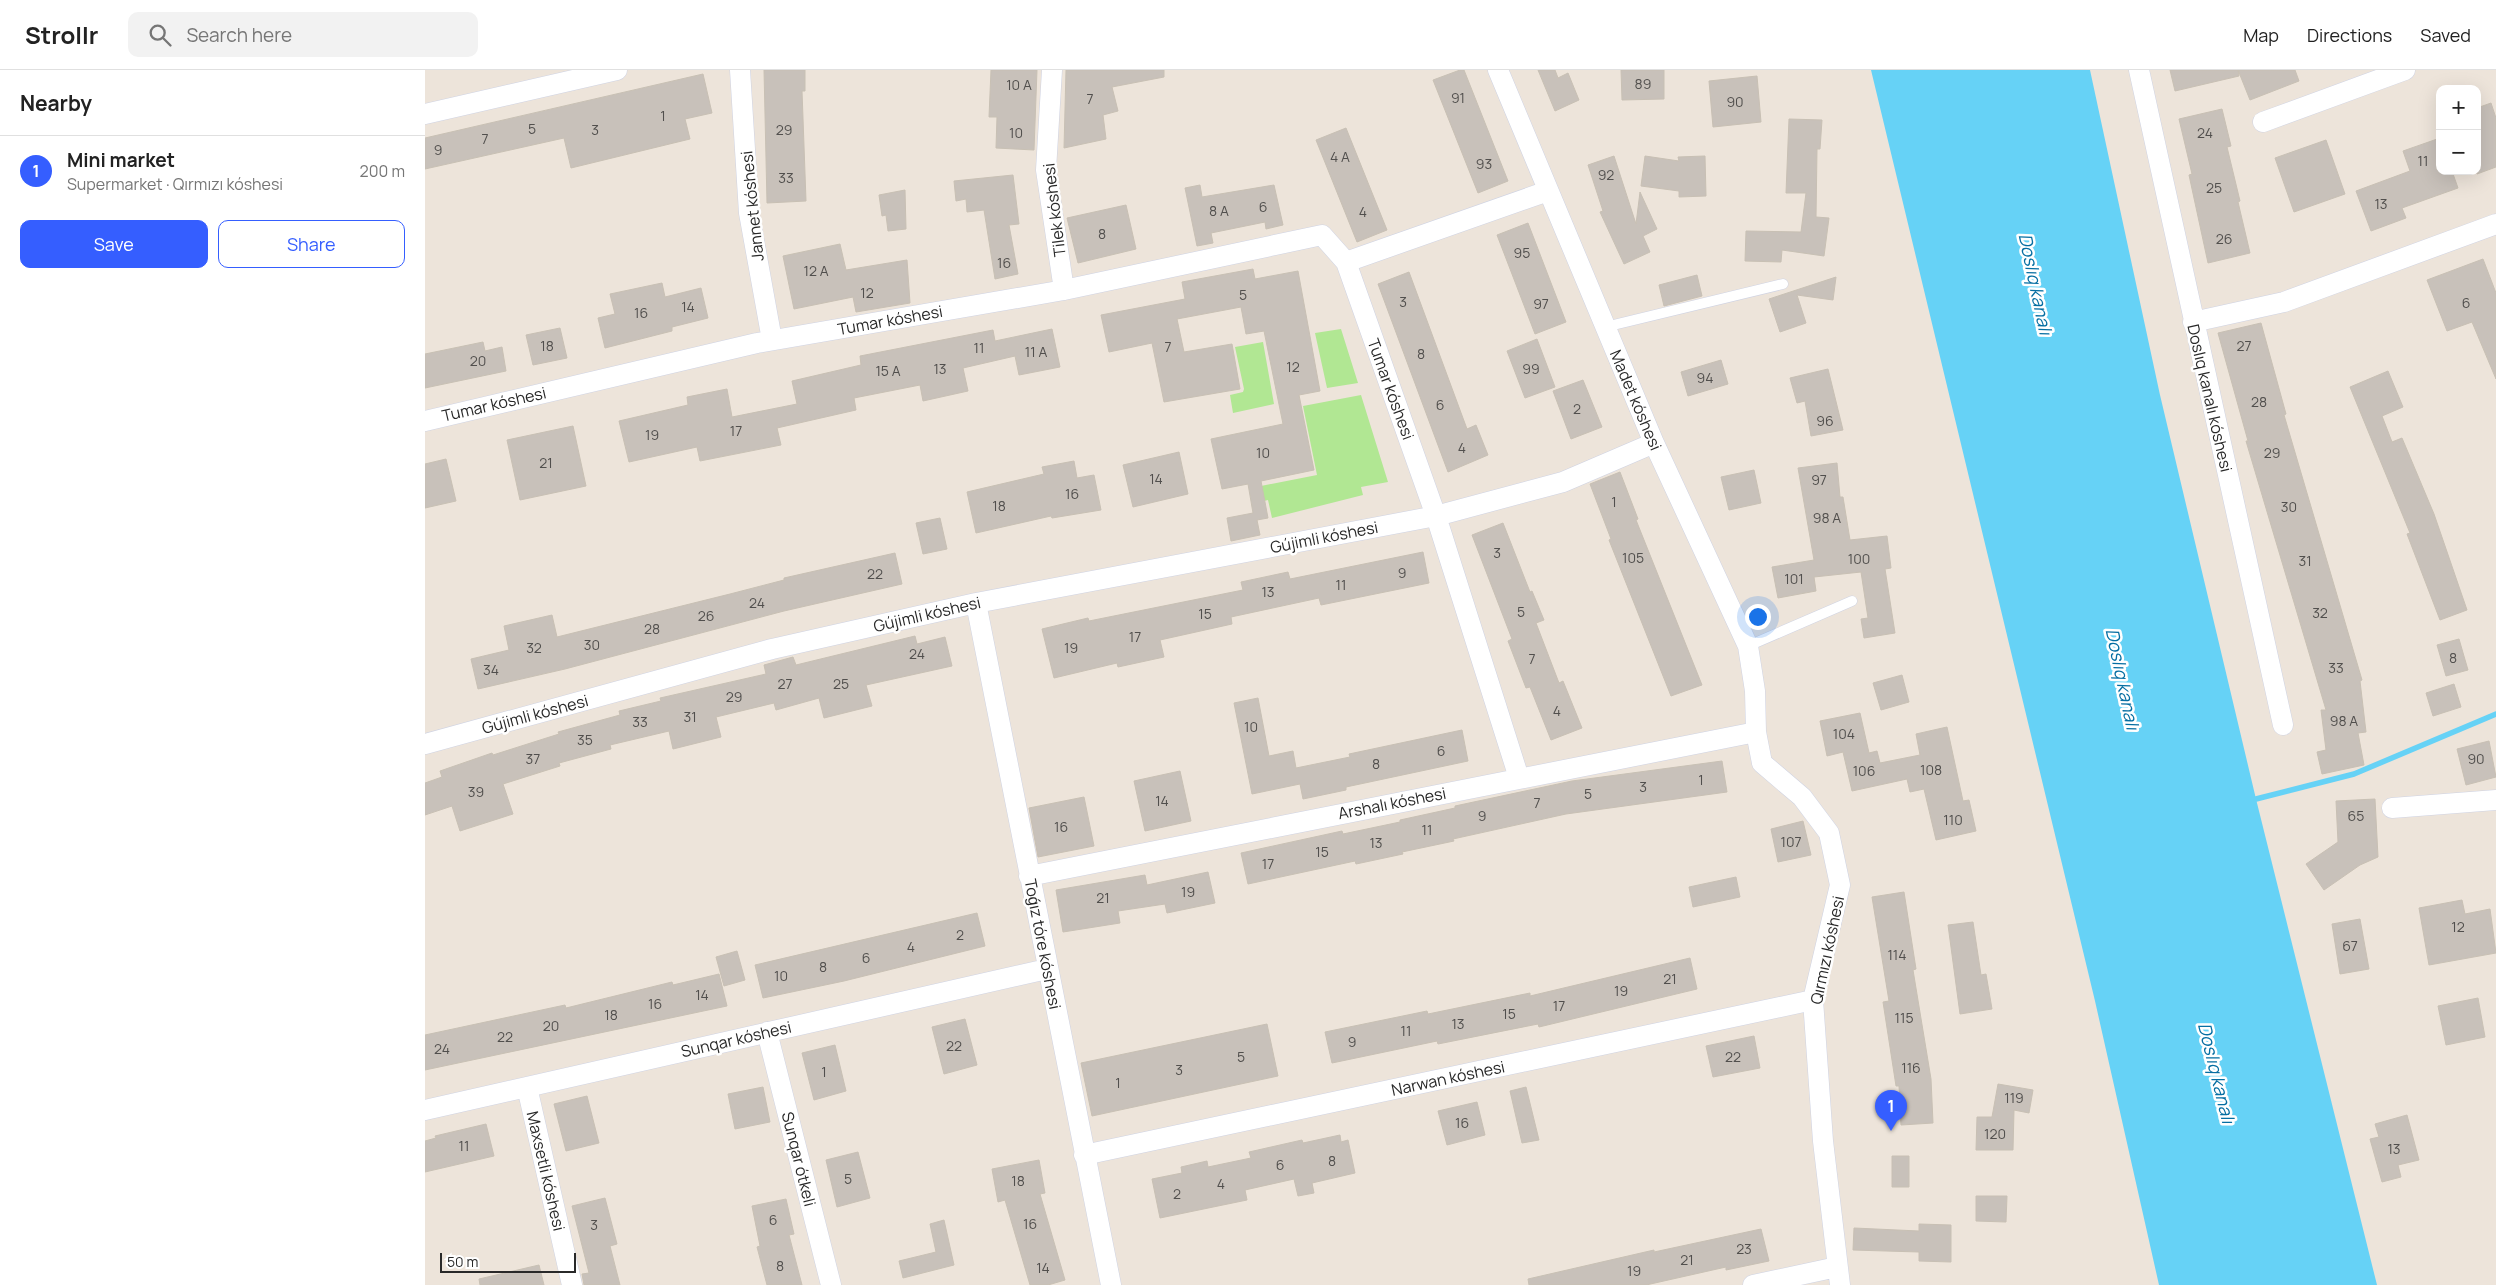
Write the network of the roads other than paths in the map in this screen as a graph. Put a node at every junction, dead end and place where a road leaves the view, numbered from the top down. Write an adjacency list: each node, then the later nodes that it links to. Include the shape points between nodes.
1 (617, 70): 7 (street)
2 (740, 70): 16 (street, Jannet kóshesi, via 749,213)
3 (1051, 70): 13 (street, Tilek kóshesi, via 1047,170)
4 (1498, 70): 9 (street, Madet kóshesi)
5 (2139, 70): 14 (street, Doslıq kanalı kóshesi)
6 (2405, 70): 8 (street)
7 (425, 114)
8 (2263, 122)
9 (1548, 191): 11 (street); 15 (street, Madet kóshesi)
10 (2496, 224): 14 (street, via 2284,302)
11 (1346, 262): 13 (street, Tumar kóshesi, via 1321,235); 19 (street, Tumar kóshesi)
12 (1783, 284): 15 (lane)
13 (1063, 290): 16 (street, Tumar kóshesi)
14 (2193, 322): 23 (street, Doslıq kanalı kóshesi)
15 (1605, 327): 18 (street, Madet kóshesi)
16 (771, 340): 17 (street, Tumar kóshesi)
17 (425, 421)
18 (1654, 443): 19 (street, Gújimli kóshesi, via 1563,482); 22 (street, Madet kóshesi)
19 (1436, 516): 21 (street, Gújimli kóshesi); 26 (street)
20 (1852, 601): 22 (lane)
21 (976, 603): 25 (street, Gújimli kóshesi, via 772,649); 29 (street, Toǵız tóre kóshesi)
22 (1747, 646): 24 (street, Madet kóshesi, via 1755,691)
23 (2283, 725)
24 (1755, 732): 26 (street, Arshalı kóshesi); 31 (street, Qırmızı kóshesi, via 1762,763 1802,797 1829,833 1840,886)
25 (425, 744)
26 (1519, 778): 29 (street, Arshalı kóshesi)
27 (2496, 800): 28 (street)
28 (2392, 808)
29 (1029, 876): 30 (street, Toǵız tóre kóshesi)
30 (1047, 969): 32 (street, Sunqar kóshesi); 35 (street, Toǵız tóre kóshesi)
31 (1813, 1000): 35 (street, Narwan kóshesi); 36 (street, Qırmızı kóshesi, via 1823,1141)
32 (767, 1032): 33 (street, Sunqar kóshesi); 38 (street, Sunqar ótkeli)
33 (527, 1087): 34 (street, Sunqar kóshesi); 37 (street, Maxsetli kóshesi)
34 (425, 1110)
35 (1084, 1155): 39 (street, Toǵız tóre kóshesi)
36 (1838, 1276): 40 (street)
37 (572, 1285)
38 (831, 1285)
39 (1111, 1285)
40 (1753, 1285)

